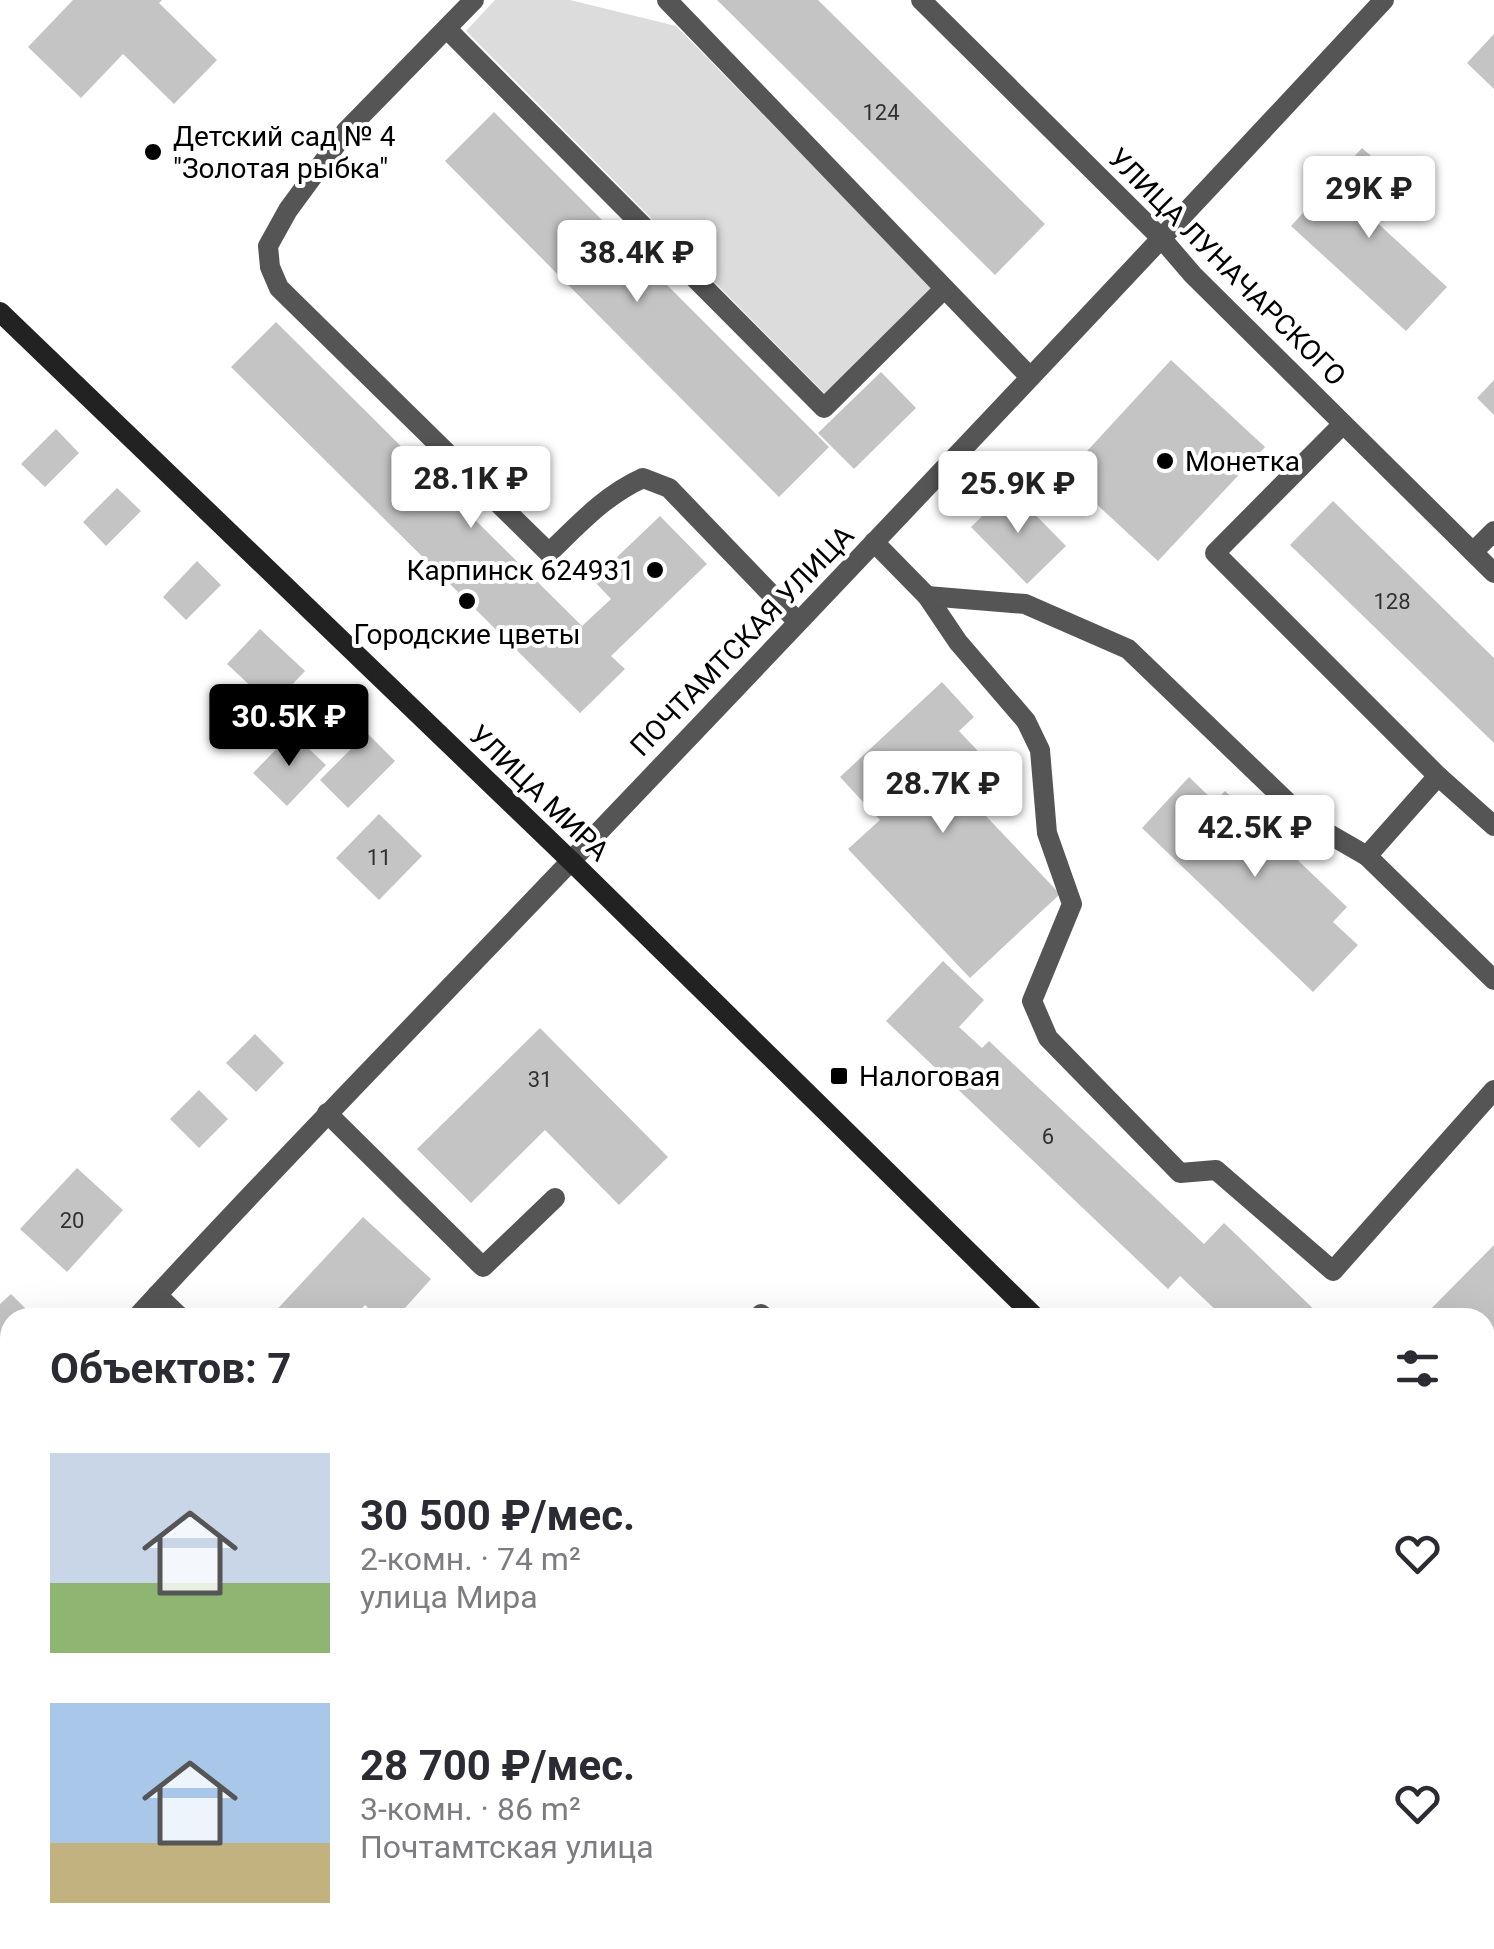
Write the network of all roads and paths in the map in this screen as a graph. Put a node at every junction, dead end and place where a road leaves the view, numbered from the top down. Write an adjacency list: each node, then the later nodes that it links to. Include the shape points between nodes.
1 (474, 0): 5 (street)
2 (667, 0): 7 (street)
3 (921, 0): 6 (street, УЛИЦА ЛУНАЧАРСКОГО)
4 (1384, 0): 6 (street, ПОЧТАМТСКАЯ УЛИЦА)
5 (447, 28): 7 (street, via 824,408); 16 (street, via 346,132 288,210 268,246 278,288 549,553 598,506 643,478 669,488)
6 (1162, 240): 9 (street, ПОЧТАМТСКАЯ УЛИЦА); 10 (street, УЛИЦА ЛУНАЧАРСКОГО)
7 (944, 289): 9 (street)
8 (0, 312): 20 (main road, УЛИЦА МИРА)
9 (1030, 377): 12 (street, ПОЧТАМТСКАЯ УЛИЦА)
10 (1344, 424): 13 (street, УЛИЦА ЛУНАЧАРСКОГО); 17 (street, via 1215,553)
11 (1494, 531): 13 (street)
12 (874, 542): 15 (street); 16 (street, ПОЧТАМТСКАЯ УЛИЦА)
13 (1473, 552): 14 (street, УЛИЦА ЛУНАЧАРСКОГО)
14 (1494, 573)
15 (926, 596): 19 (street, via 1025,604 1128,650 1308,822); 22 (street, via 1026,721 1040,750 1047,833 1072,904 1032,1000 1048,1038 1180,1173 1216,1170 1333,1270)
16 (798, 622): 20 (street, ПОЧТАМТСКАЯ УЛИЦА)
17 (1438, 776): 18 (street); 19 (street)
18 (1494, 826)
19 (1367, 856): 21 (street)
20 (571, 861): 23 (street, ПОЧТАМТСКАЯ УЛИЦА); 28 (main road, УЛИЦА МИРА)
21 (1494, 980)
22 (1494, 1090)
23 (327, 1113): 24 (street, via 483,1267); 25 (street, ПОЧТАМТСКАЯ УЛИЦА)
24 (556, 1198)
25 (156, 1295): 26 (street, ПОЧТАМТСКАЯ УЛИЦА); 27 (street)
26 (145, 1308)
27 (170, 1308)
28 (1026, 1308)

